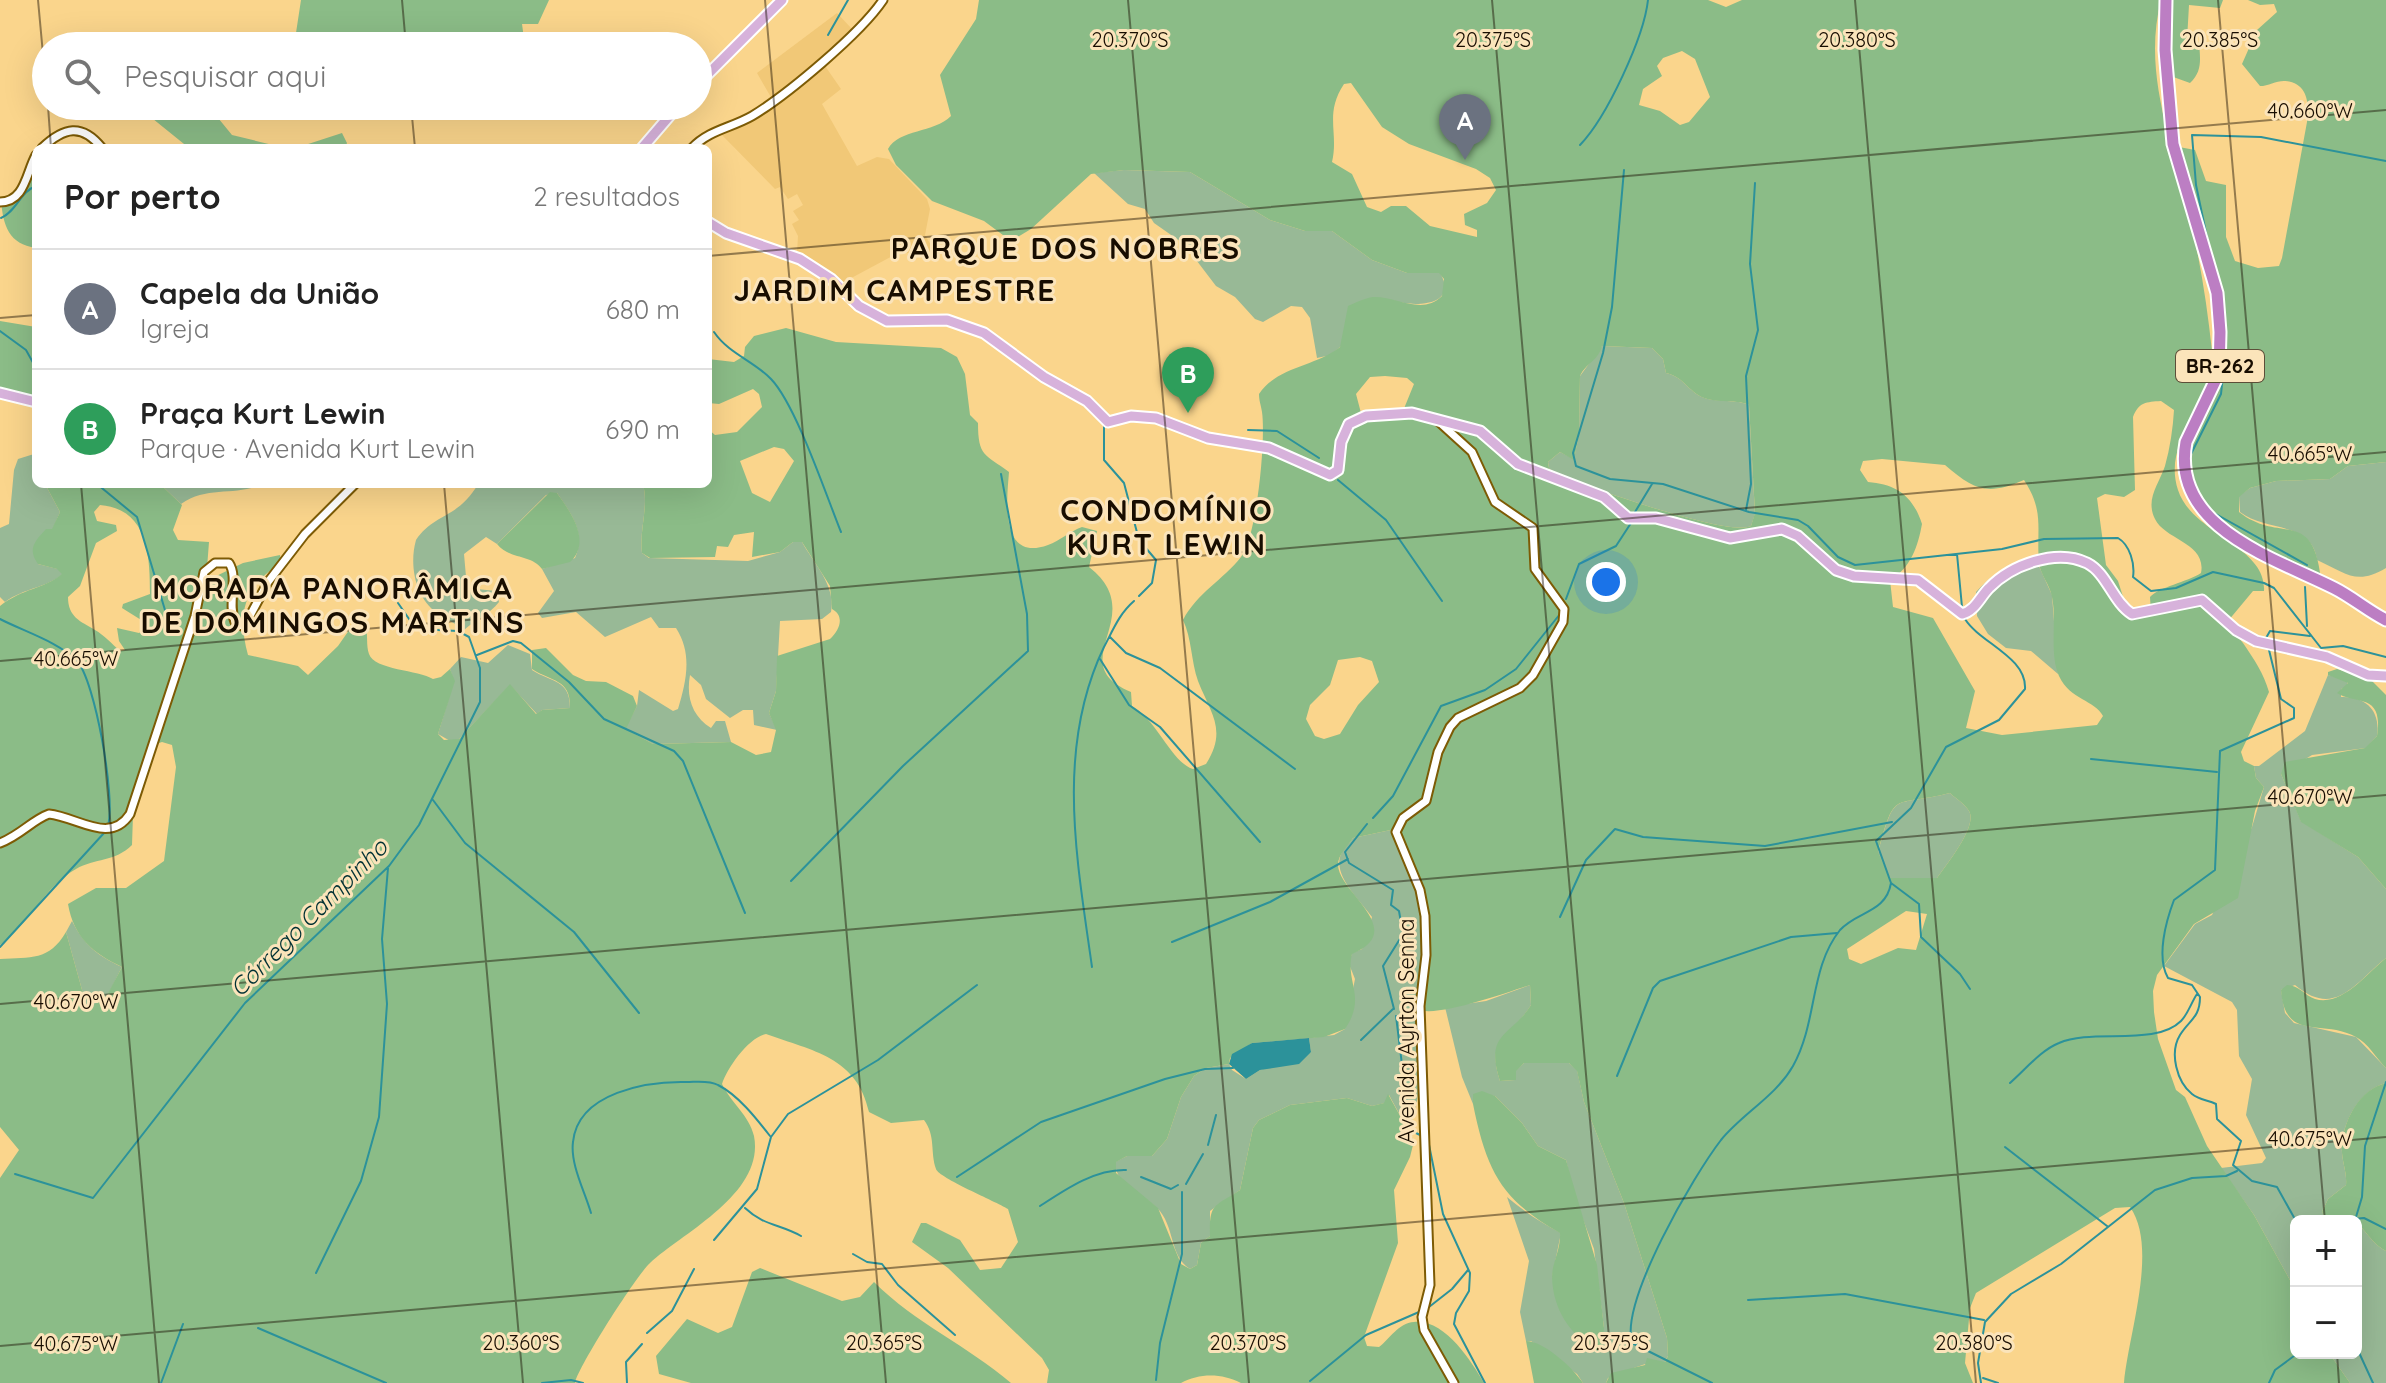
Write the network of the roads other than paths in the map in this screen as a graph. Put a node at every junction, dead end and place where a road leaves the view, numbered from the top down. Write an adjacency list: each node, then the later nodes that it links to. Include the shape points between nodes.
1 (782, 0): 4 (main road)
2 (2166, 0): 17 (highway, BR-262, via 2173,144 2214,282 2220,332 2219,373 2186,442 2189,489 2195,503 2224,531)
3 (883, 1): 9 (street, via 779,96)
4 (712, 70)
5 (666, 120): 8 (main road)
6 (47, 144): 7 (street, via 74,128)
7 (98, 144)
8 (645, 144)
9 (696, 144)
10 (32, 164): 11 (street, via 19,193)
11 (0, 202)
12 (712, 224): 15 (main road, via 800,259 859,306 887,321 947,320 984,333 1087,401 1108,422 1131,416 1156,418 1208,438 1257,444 1330,475 1338,470 1346,428 1356,419 1402,412)
13 (0, 393): 14 (main road)
14 (32, 401)
15 (1434, 417): 18 (main road, via 1480,431 1518,464 1604,497 1628,518 1656,518 1730,538 1782,529 1798,536 1836,570 1918,580 1961,613 1969,612 1989,588 2022,566 2077,560 2095,569 2132,614 2202,600 2256,641); 20 (street, Avenida Ayrton Senna, via 1472,452 1495,502 1533,528 1535,569 1564,609 1533,675 1520,688 1450,727 1426,801 1403,818 1396,832 1420,890 1427,940 1420,1006 1430,1285 1423,1325)
16 (351, 488): 19 (street, via 305,534 268,582 244,627 235,622 230,607 233,568 215,563 204,572 195,616 123,824 108,830 49,814)
17 (2386, 620)
18 (2386, 676)
19 (0, 843)
20 (1454, 1383)

